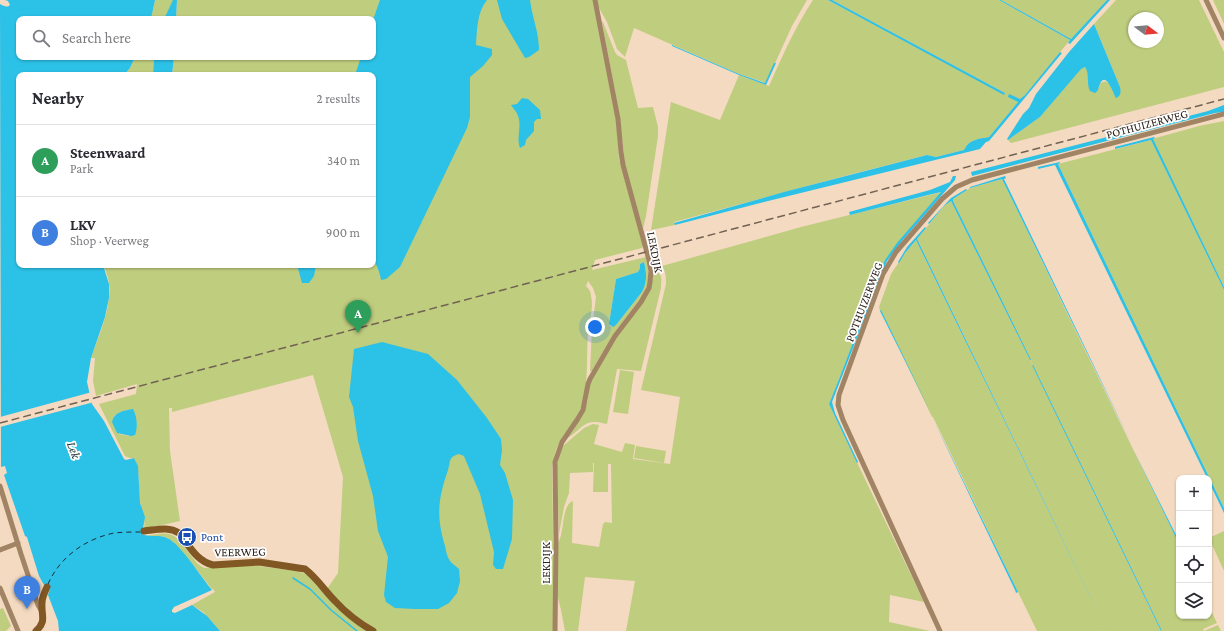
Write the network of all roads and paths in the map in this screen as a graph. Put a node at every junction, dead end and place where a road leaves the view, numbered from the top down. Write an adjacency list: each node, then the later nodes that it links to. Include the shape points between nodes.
1 (595, 0): 15 (street, LEKDIJK, via 618,118 623,165 651,276 649,288 641,302 615,336 590,379 582,410 556,455)
2 (1206, 0): 3 (street)
3 (1224, 38)
4 (1224, 114): 16 (street, POTHUIZERWEG, via 972,180 956,187 942,199 896,252 883,274 838,405)
5 (0, 486): 7 (street)
6 (144, 531): 14 (street, VEERWEG, via 175,531 201,560 213,565 259,562 305,569 335,601)
7 (18, 543): 8 (street); 11 (street, via 38,605)
8 (0, 550)
9 (47, 587): 11 (street, via 42,599)
10 (0, 588): 12 (street)
11 (42, 610): 13 (street, via 42,626)
12 (18, 631)
13 (36, 631)
14 (372, 631)
15 (555, 631)
16 (940, 631)

